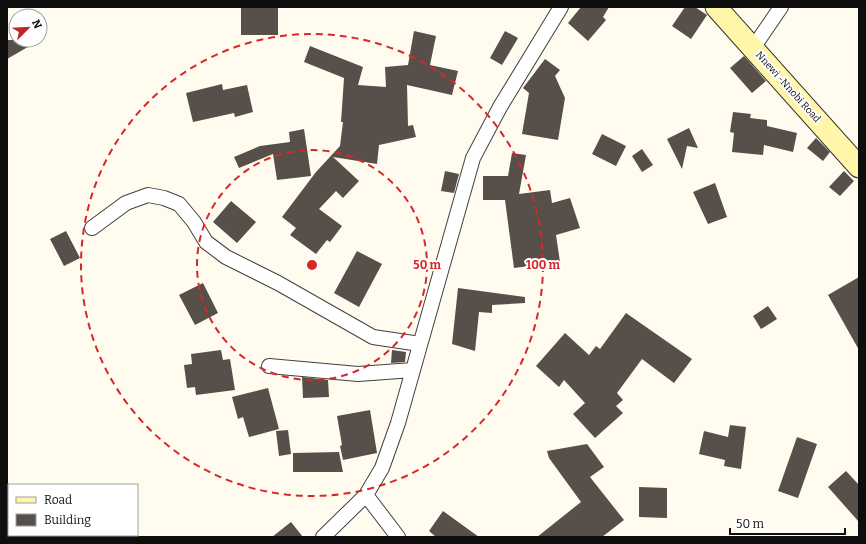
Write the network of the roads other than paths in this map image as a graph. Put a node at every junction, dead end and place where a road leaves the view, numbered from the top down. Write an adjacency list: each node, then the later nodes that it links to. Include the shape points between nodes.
1 (562, 7): 7 (street, via 500,107 473,158)
2 (716, 7): 4 (main road, Nnewi -Nnobi Road)
3 (781, 7): 4 (street)
4 (753, 48): 5 (main road, Nnewi -Nnobi Road)
5 (859, 168)
6 (92, 228): 7 (street, via 126,202 148,195 164,198 179,204 206,242 226,257 278,283 373,338)
7 (420, 344): 9 (street)
8 (269, 366): 9 (street, via 358,374)
9 (413, 370): 10 (street, via 382,468)
10 (366, 495): 11 (street); 12 (street)
11 (323, 537)
12 (398, 537)

